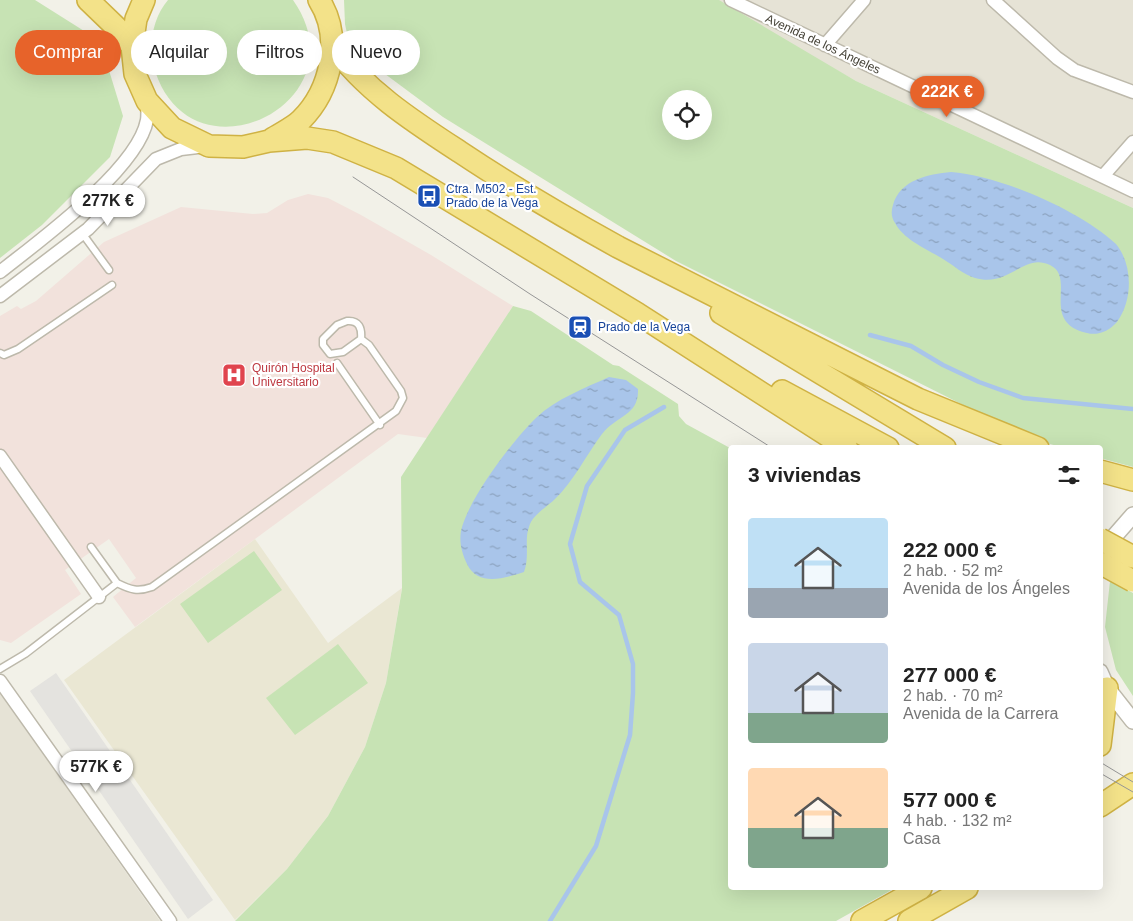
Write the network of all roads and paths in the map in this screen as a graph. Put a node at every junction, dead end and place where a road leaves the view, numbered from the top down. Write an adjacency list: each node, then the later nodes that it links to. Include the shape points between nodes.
1 (88, 0): 9 (highway)
2 (144, 0): 7 (highway)
3 (731, 0): 10 (street, Avenida de los Ángeles)
4 (864, 0): 10 (street)
5 (994, 0): 13 (street, via 1074,70)
6 (323, 2): 8 (highway)
7 (134, 30)
8 (332, 44): 15 (highway, via 329,71 320,96 300,121)
9 (131, 45)
10 (825, 45): 18 (street, Avenida de los Ángeles)
11 (135, 75): 14 (highway)
12 (358, 75): 21 (highway, via 416,124 501,179)
13 (1133, 92)
14 (147, 101): 17 (highway, via 172,128); 23 (street, via 148,120 138,142 118,169 72,216)
15 (269, 141): 17 (highway, via 243,147); 26 (highway, via 307,138 333,142 396,168)
16 (1133, 142): 18 (street)
17 (209, 146): 20 (street, via 181,148 156,159)
18 (1103, 176): 19 (street, Avenida de los Ángeles)
19 (1133, 191)
20 (82, 233): 22 (lane); 25 (street)
21 (618, 247): 33 (highway, via 757,336); 34 (highway, via 918,399)
22 (109, 270)
23 (0, 272)
24 (112, 285): 28 (lane, via 18,349 4,355)
25 (0, 296)
26 (638, 314): 31 (highway); 32 (highway)
27 (361, 339): 27 (lane, via 359,324 347,321 328,332 323,338 323,345 335,355); 30 (lane, via 369,345 402,394 396,411)
28 (0, 353)
29 (337, 363): 30 (lane)
30 (380, 425): 45 (lane, via 152,587 139,592)
31 (842, 445)
32 (882, 445)
33 (940, 445)
34 (1031, 445)
35 (0, 456): 46 (street)
36 (1103, 472): 37 (highway)
37 (1133, 480)
38 (1133, 514): 42 (street, via 1112,539)
39 (1103, 541): 41 (highway, bridge)
40 (91, 547): 45 (lane)
41 (1133, 557)
42 (1103, 558)
43 (1103, 566): 44 (highway, bridge)
44 (1133, 581)
45 (117, 583): 46 (lane)
46 (99, 597): 47 (lane, via 25,654)
47 (0, 669)
48 (1103, 680): 50 (street)
49 (0, 682): 55 (street)
50 (1133, 721)
51 (1133, 784): 52 (highway)
52 (1103, 804)
53 (917, 890): 56 (highway)
54 (963, 890): 57 (highway)
55 (170, 921)
56 (862, 921)
57 (909, 921)

